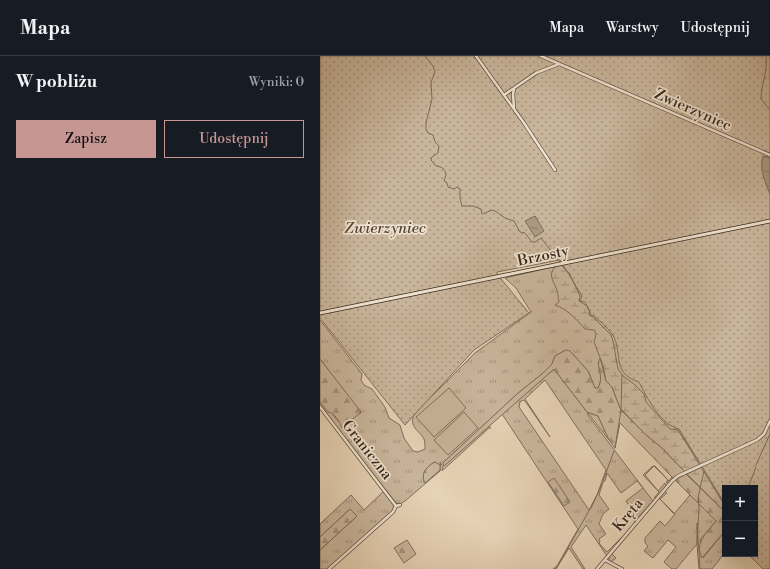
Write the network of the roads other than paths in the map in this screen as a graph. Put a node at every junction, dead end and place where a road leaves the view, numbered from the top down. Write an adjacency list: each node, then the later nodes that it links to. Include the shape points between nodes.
1 (476, 56): 5 (street)
2 (541, 56): 3 (street, Zwierzyniec)
3 (560, 64): 4 (street, via 536,73); 7 (street, Zwierzyniec)
4 (514, 89): 5 (street); 6 (street)
5 (504, 95): 6 (street)
6 (514, 108): 8 (street)
7 (770, 155)
8 (554, 170)
9 (770, 221): 10 (street, Brzosty)
10 (320, 313)
11 (320, 407): 14 (street, Graniczna)
12 (770, 421): 15 (street, Kręta, via 760,437 678,476 664,489)
13 (400, 505): 14 (street)
14 (396, 506): 16 (street, via 393,512)
15 (605, 560): 17 (street, Kręta); 18 (street)
16 (329, 569)
17 (597, 569)
18 (622, 569)

